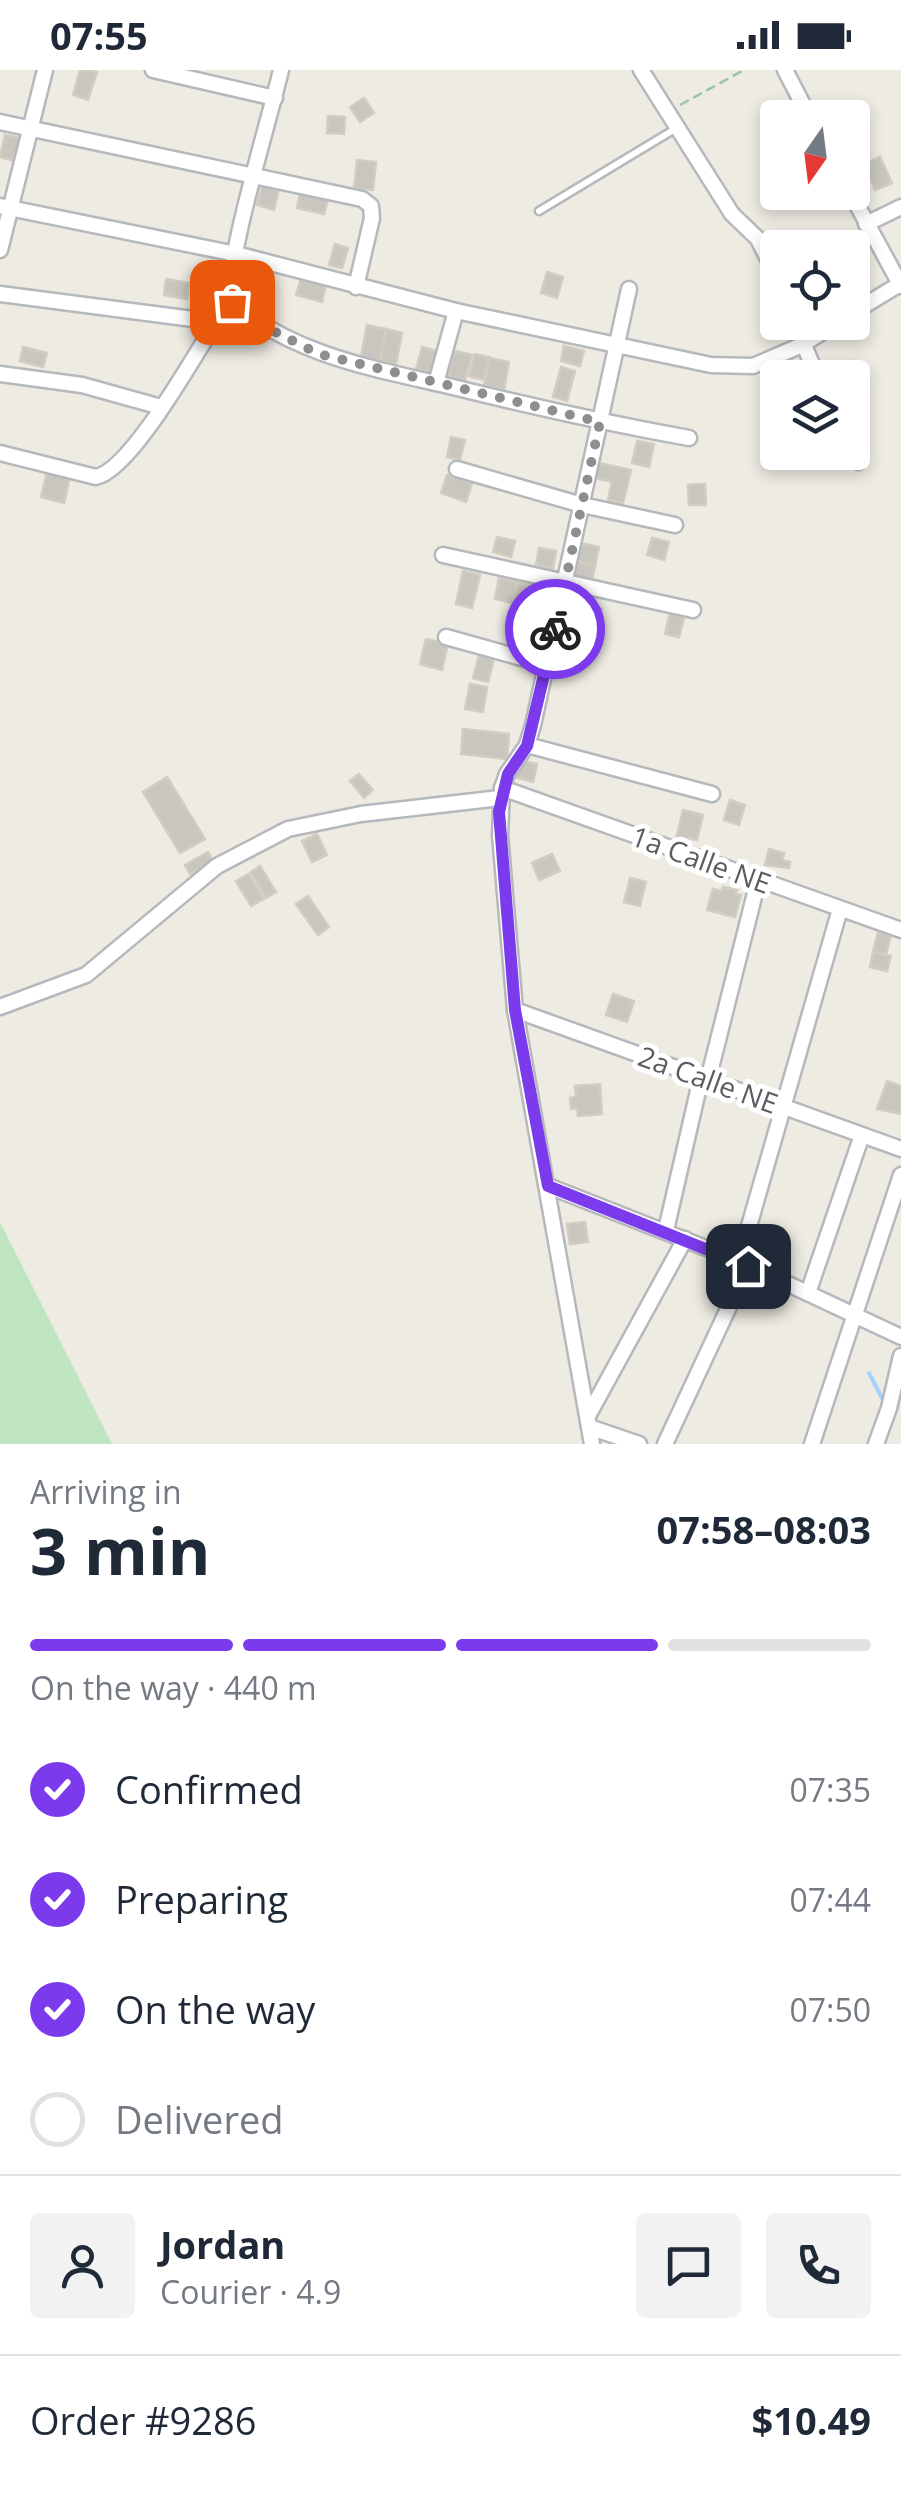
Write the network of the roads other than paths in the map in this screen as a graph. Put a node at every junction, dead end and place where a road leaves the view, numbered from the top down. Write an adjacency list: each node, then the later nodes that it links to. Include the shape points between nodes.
1 (45, 70): 9 (street)
2 (153, 70): 6 (street)
3 (281, 70): 6 (street)
4 (641, 70): 10 (street)
5 (785, 70): 7 (street)
6 (274, 98): 11 (street)
7 (801, 100)
8 (0, 122): 9 (street)
9 (32, 128): 11 (street); 12 (street)
10 (676, 128): 14 (lane); 17 (street, via 732,214)
11 (254, 178): 19 (street); 21 (street, via 371,206)
12 (6, 207): 18 (street); 19 (street)
13 (901, 207): 16 (street)
14 (539, 210)
15 (859, 210): 16 (street)
16 (866, 224): 20 (street)
17 (760, 243)
18 (0, 250)
19 (236, 254): 21 (street); 24 (street)
20 (900, 285): 25 (street)
21 (356, 287): 26 (street)
22 (629, 289): 30 (street)
23 (0, 294): 27 (street)
24 (232, 302): 27 (street, via 221,307); 34 (street, via 259,324 319,354)
25 (870, 302)
26 (456, 310): 30 (street); 34 (street)
27 (216, 322): 35 (street)
28 (800, 340): 31 (street)
29 (810, 340): 31 (street)
30 (617, 344): 31 (street, via 711,365 753,366); 36 (street)
31 (802, 345): 32 (street)
32 (809, 360)
33 (0, 374): 35 (street)
34 (436, 382): 36 (street)
35 (160, 407): 38 (street, via 107,475)
36 (600, 422): 37 (street); 40 (street)
37 (689, 438)
38 (0, 453)
39 (457, 469): 40 (street)
40 (582, 505): 41 (street); 43 (street)
41 (674, 526)
42 (443, 555): 43 (street)
43 (565, 580): 44 (street); 46 (street)
44 (692, 610)
45 (446, 637): 46 (street)
46 (546, 665): 47 (street)
47 (527, 746): 48 (street); 49 (street)
48 (501, 793): 50 (street, 1a Calle NE); 53 (street, via 288,829 217,866 86,975); 54 (street)
49 (712, 794)
50 (758, 880): 51 (street, 1a Calle NE); 55 (street)
51 (840, 909): 52 (street, 1a Calle NE); 56 (street)
52 (901, 930)
53 (0, 1007)
54 (515, 1010): 55 (street, 2a Calle NE); 60 (street)
55 (704, 1079): 56 (street, 2a Calle NE); 61 (street)
56 (786, 1108): 57 (street, 2a Calle NE); 63 (street)
57 (862, 1135): 58 (street, 2a Calle NE); 64 (street)
58 (901, 1149)
59 (901, 1175): 65 (street)
60 (548, 1186): 61 (street); 68 (street)
61 (666, 1230): 62 (street)
62 (686, 1239): 63 (street); 68 (street)
63 (743, 1264): 64 (street); 71 (street)
64 (808, 1293): 65 (street)
65 (854, 1315): 66 (street); 72 (street)
66 (901, 1338)
67 (901, 1356): 73 (street)
68 (588, 1422): 69 (street); 70 (street)
69 (592, 1444)
70 (639, 1444)
71 (665, 1444)
72 (812, 1444)
73 (876, 1444)

